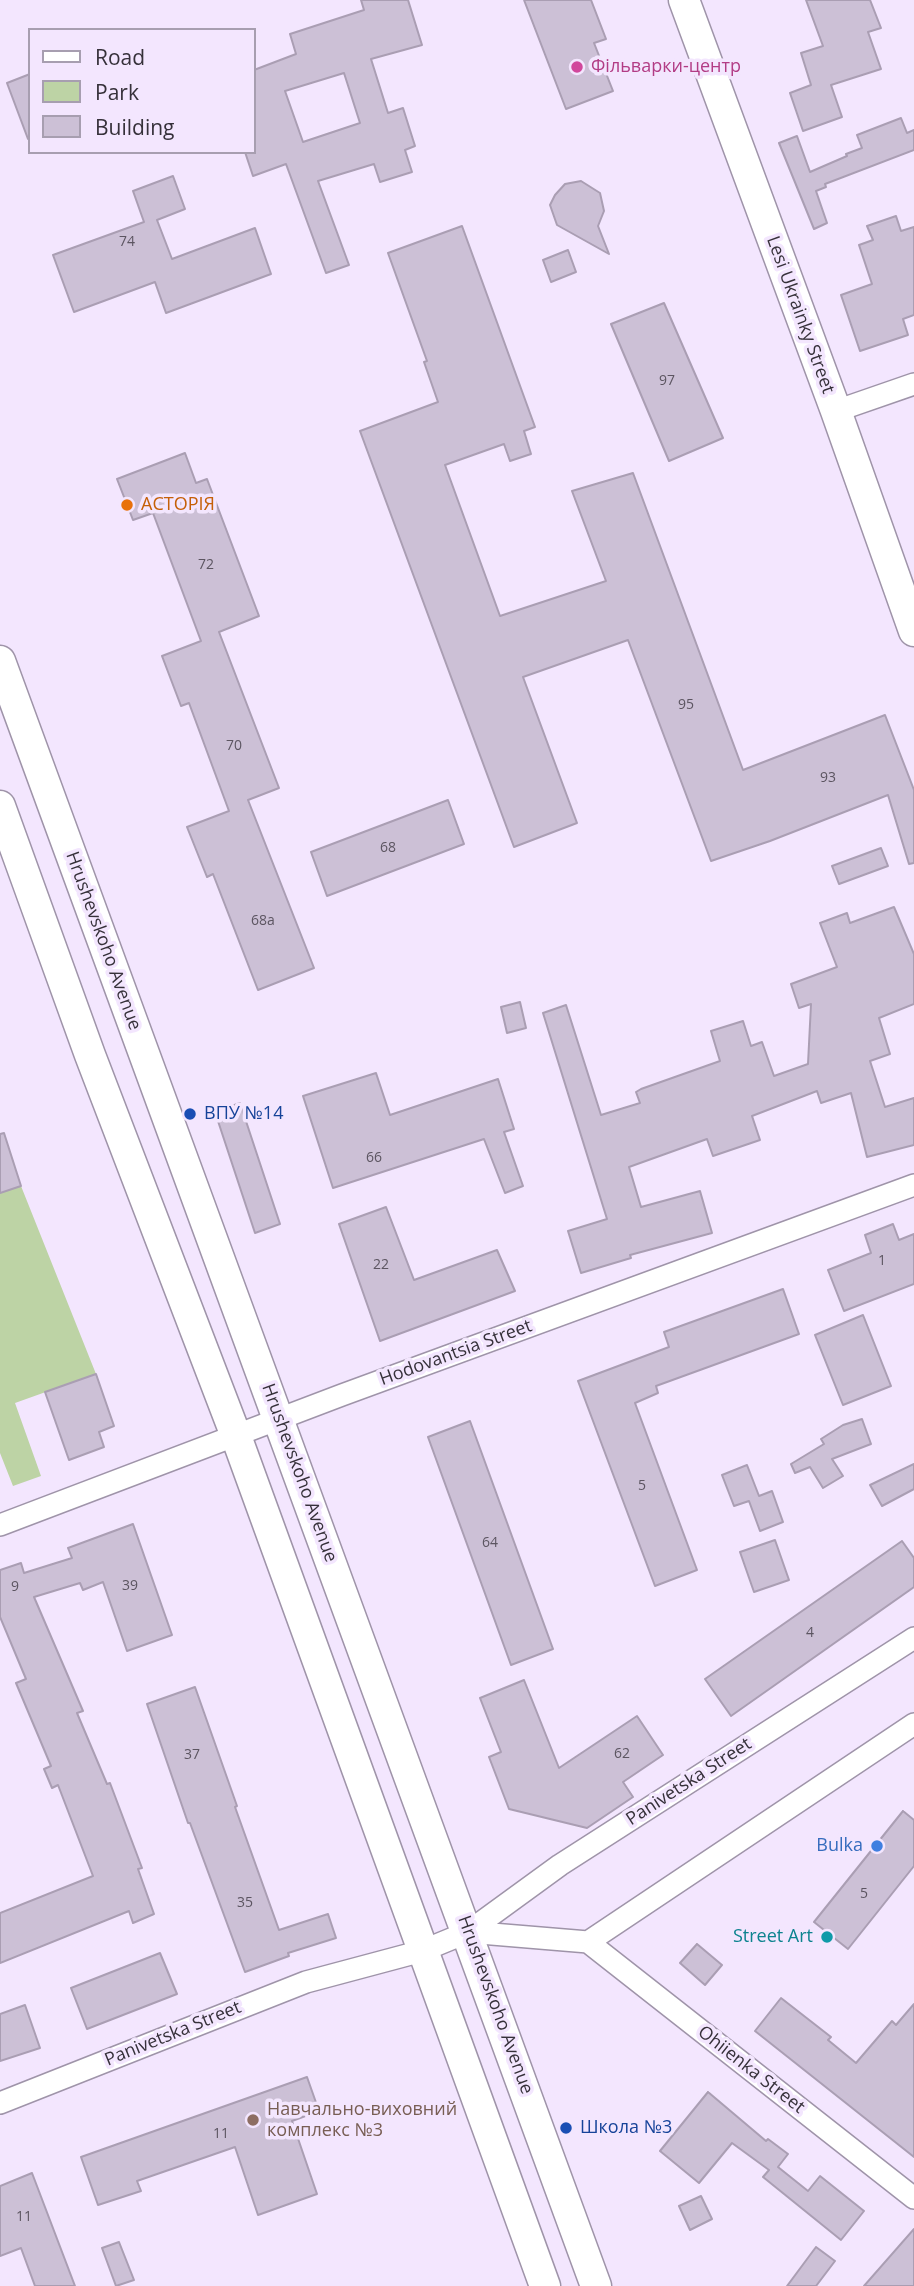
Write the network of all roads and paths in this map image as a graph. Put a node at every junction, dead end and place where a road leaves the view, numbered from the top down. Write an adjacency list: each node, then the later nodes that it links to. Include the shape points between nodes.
1 (684, 0): 3 (main road, Lesi Ukrainky Street)
2 (914, 384): 3 (street)
3 (836, 411): 4 (main road, Lesi Ukrainky Street)
4 (914, 631)
5 (0, 661): 8 (main road, Hrushevskoho Avenue)
6 (0, 806): 9 (main road)
7 (914, 1185): 8 (street, Hodovantsia Street)
8 (279, 1420): 9 (street, Hodovantsia Street); 13 (main road, Hrushevskoho Avenue)
9 (236, 1436): 10 (street, Hodovantsia Street); 15 (main road)
10 (0, 1525)
11 (914, 1638): 13 (street, Panivetska Street, via 559,1865)
12 (914, 1724): 14 (street)
13 (468, 1932): 14 (street, Panivetska Street); 15 (street, Panivetska Street); 19 (main road, Hrushevskoho Avenue)
14 (588, 1942): 17 (street, Ohiienka Street)
15 (422, 1951): 16 (street, Panivetska Street, via 306,1982); 18 (main road)
16 (0, 2103)
17 (914, 2198)
18 (545, 2286)
19 (596, 2286)

